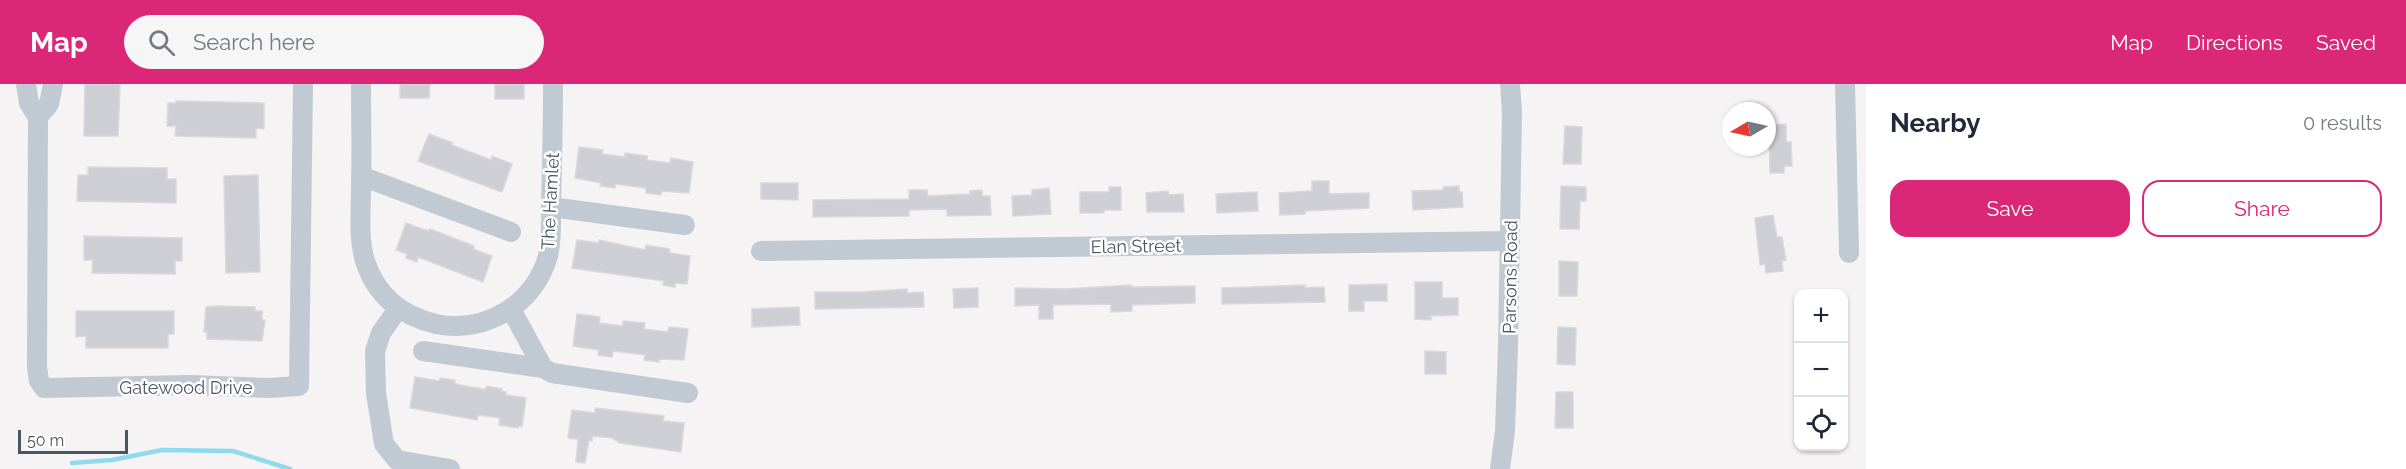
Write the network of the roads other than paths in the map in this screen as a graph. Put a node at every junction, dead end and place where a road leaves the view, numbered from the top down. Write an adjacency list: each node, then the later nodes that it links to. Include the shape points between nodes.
1 (26, 84): 8 (street, Gatewood Drive, via 29,104)
2 (53, 84): 8 (street, Gatewood Drive, via 49,104)
3 (303, 84): 8 (street, Gatewood Drive, via 299,386 44,388 37,367)
4 (361, 84): 9 (street, The Hamlet)
5 (553, 84): 10 (street, The Hamlet)
6 (1510, 84): 13 (street, Parsons Road)
7 (1845, 84): 15 (street)
8 (38, 117)
9 (361, 176): 12 (street); 16 (street, The Hamlet, via 364,259 379,288)
10 (551, 207): 11 (street); 17 (street, The Hamlet, via 551,236 543,269 528,294)
11 (684, 225)
12 (511, 231)
13 (1510, 241): 14 (street, Elan Street); 23 (street, Parsons Road, via 1507,391)
14 (761, 251)
15 (1850, 253)
16 (398, 309): 17 (street, The Hamlet, via 446,326 494,319); 21 (street, via 381,333 375,351 384,444)
17 (511, 309): 19 (street)
18 (423, 351): 19 (street)
19 (543, 368): 20 (street, via 552,373)
20 (688, 393)
21 (402, 465): 22 (street)
22 (450, 469)
23 (1500, 469)

